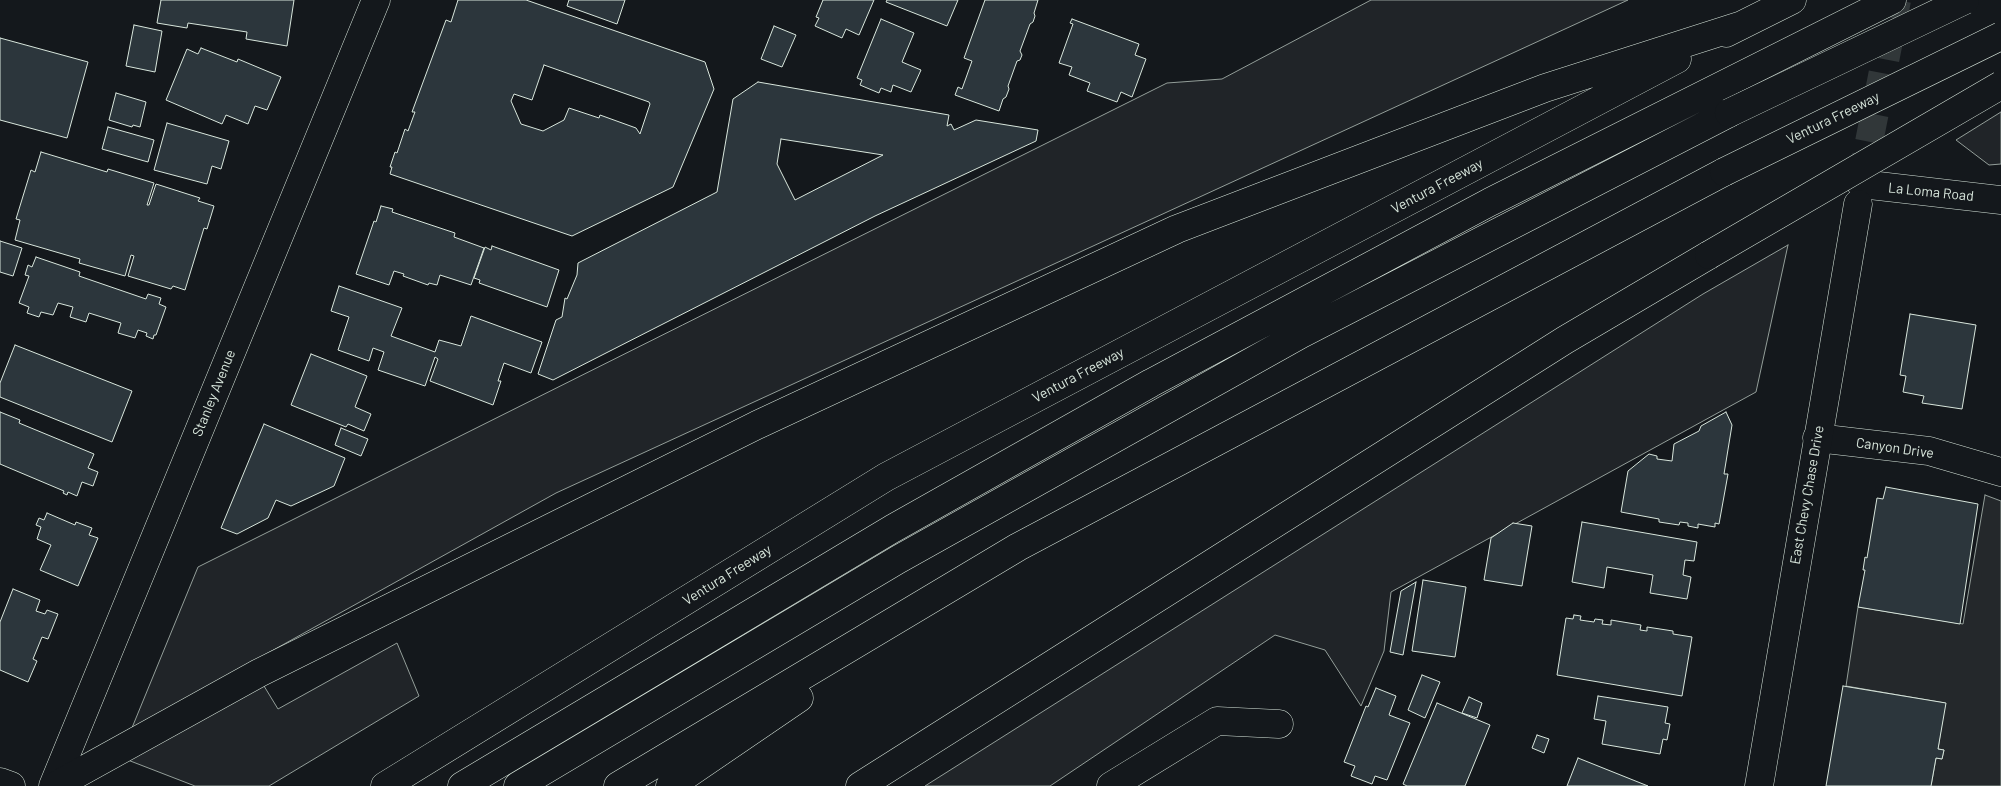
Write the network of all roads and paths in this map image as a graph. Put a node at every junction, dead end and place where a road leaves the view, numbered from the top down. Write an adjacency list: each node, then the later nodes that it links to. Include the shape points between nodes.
1 (376, 0): 16 (main road, Stanley Avenue)
2 (1792, 0): 5 (main road, Ventura Freeway)
3 (1892, 0): 18 (main road, via 1490,202 1151,383 892,529)
4 (1965, 0): 19 (main road, bridge, via 1729,114 1292,339 899,559)
5 (1742, 25): 16 (main road, via 1545,88 1177,228 757,425 259,673); 17 (main road, Ventura Freeway, via 886,477)
6 (2001, 36): 12 (main road, Ventura Freeway, bridge, via 1724,172)
7 (2001, 85): 22 (main road, bridge, via 1565,340)
8 (1859, 194): 9 (main road, La Loma Road); 10 (main road, East Chevy Chase Drive)
9 (2001, 200)
10 (1816, 438): 11 (main road, Canyon Drive, via 1929,451); 24 (main road, East Chevy Chase Drive)
11 (2001, 472)
12 (1018, 547): 20 (main road, Ventura Freeway); 21 (main road)
13 (1279, 724): 23 (main road, via 1217,721)
14 (0, 782): 15 (main road)
15 (11, 786)
16 (54, 786)
17 (385, 786)
18 (462, 786)
19 (518, 786)
20 (618, 786)
21 (670, 786)
22 (860, 786)
23 (1111, 786)
24 (1759, 786)

